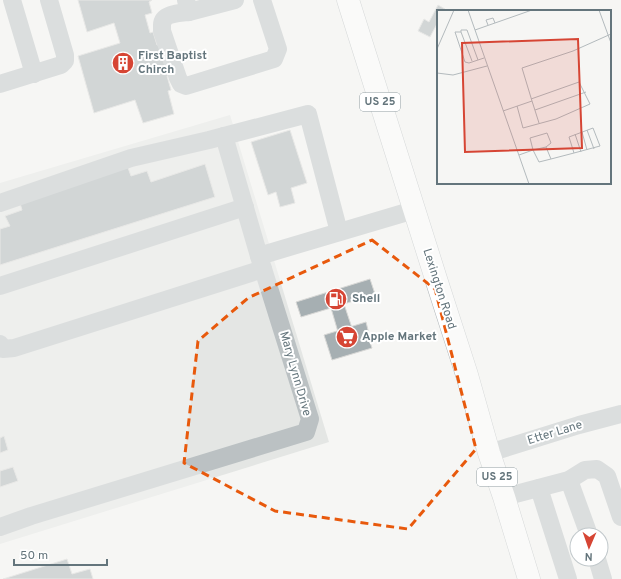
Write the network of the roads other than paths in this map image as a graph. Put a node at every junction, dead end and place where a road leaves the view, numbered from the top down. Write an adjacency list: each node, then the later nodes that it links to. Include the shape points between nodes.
1 (12, 0): 7 (street)
2 (49, 0): 7 (street, via 65,61 61,65)
3 (236, 0): 6 (street)
4 (262, 0): 6 (street, via 278,49 274,59 186,86 181,84 178,78 162,24 164,19)
5 (348, 0): 12 (main road, Lexington Road / US 25)
6 (187, 6)
7 (34, 74): 8 (street)
8 (0, 84)
9 (224, 136): 10 (street, via 132,158); 11 (street); 13 (street, via 308,114)
10 (0, 203)
11 (245, 207): 14 (street); 15 (street)
12 (414, 210): 13 (street); 18 (main road, Lexington Road / US 25)
13 (339, 232): 14 (street)
14 (261, 263): 16 (street, via 14,348 3,349); 23 (street, Mary Lynn Drive, via 310,419 306,432)
15 (0, 286)
16 (0, 344)
17 (621, 414): 18 (street, Etter Lane)
18 (489, 453): 21 (main road, Lexington Road / US 25)
19 (569, 480): 20 (street); 22 (street, via 585,470 597,470 607,476); 24 (street)
20 (539, 488): 21 (street); 27 (street)
21 (504, 497): 26 (main road, Lexington Road / US 25)
22 (621, 517)
23 (0, 527)
24 (586, 527)
25 (599, 567): 28 (street)
26 (529, 579)
27 (568, 579)
28 (603, 579)

